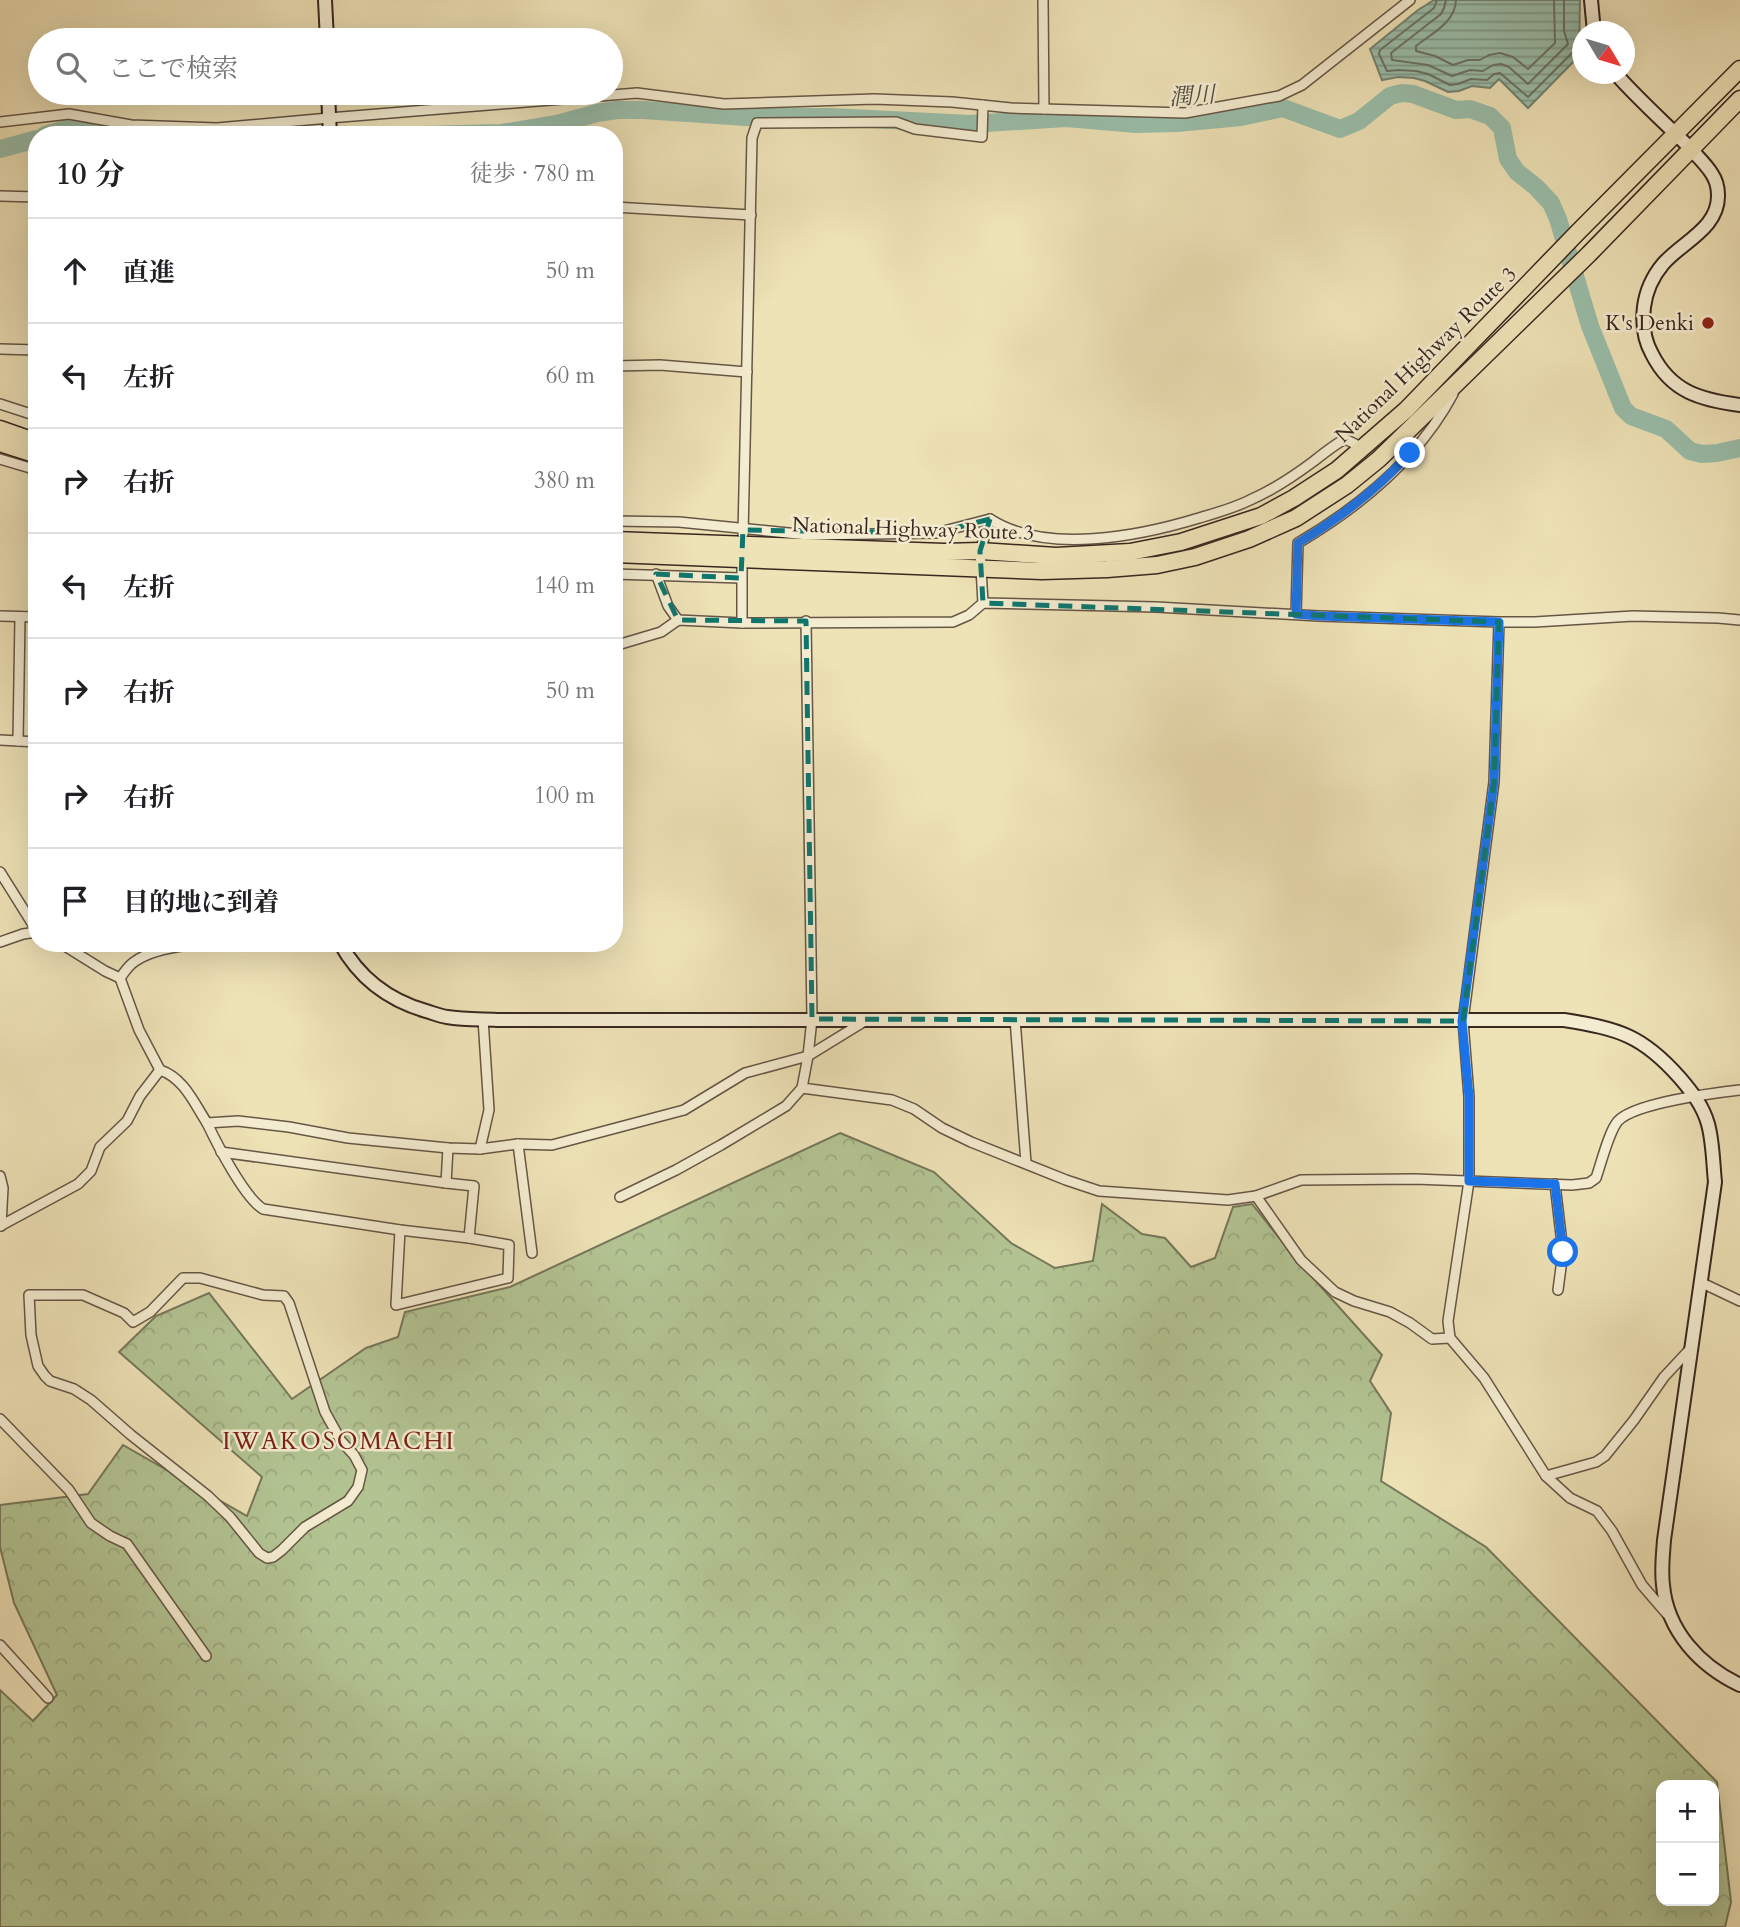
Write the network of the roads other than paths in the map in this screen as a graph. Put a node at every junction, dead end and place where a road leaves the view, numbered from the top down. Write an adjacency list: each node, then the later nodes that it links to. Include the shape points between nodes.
1 (325, 0): 6 (street)
2 (1043, 0): 14 (street)
3 (1410, 0): 14 (street, via 1302,85 1279,96 1185,113)
4 (1591, 0): 5 (street)
5 (1593, 21)
6 (326, 28)
7 (1740, 69): 19 (highway, National Highway Route 3)
8 (1626, 84): 19 (street)
9 (623, 94): 13 (street, via 724,104 874,99)
10 (1740, 99): 20 (highway, National Highway Route 3)
11 (328, 105): 16 (street)
12 (522, 105): 16 (street)
13 (983, 108): 14 (street); 24 (street, via 982,137 915,129 896,122 757,123 752,138)
14 (1044, 109)
15 (0, 122): 17 (street, via 69,114)
16 (329, 125): 18 (street)
17 (160, 126)
18 (292, 126)
19 (1676, 134): 20 (street); 36 (highway, National Highway Route 3)
20 (1690, 149): 29 (highway, National Highway Route 3, via 1590,254); 31 (street, via 1712,174 1717,205 1708,224 1673,254 1649,287 1643,314 1646,338 1661,370 1687,392)
21 (0, 196): 22 (street)
22 (28, 197)
23 (623, 208): 24 (street)
24 (751, 215): 28 (street)
25 (0, 349): 26 (street)
26 (28, 350)
27 (623, 366): 28 (street)
28 (747, 372): 43 (street)
29 (1461, 378): 45 (highway, National Highway Route 3, via 1347,485 1296,518 1249,539 1195,557 1108,569 1042,571); 50 (street, via 1445,410 1395,470 1344,514 1298,543)
30 (0, 404): 32 (street)
31 (1740, 405)
32 (28, 413)
33 (0, 429): 34 (highway)
34 (28, 439)
35 (0, 443): 37 (highway)
36 (1363, 448): 40 (street, via 1345,439 1249,501 1126,536 1042,537 1001,527); 45 (highway, National Highway Route 3, via 1337,470 1261,516 1181,542 1130,552)
37 (28, 452)
38 (0, 458): 39 (street)
39 (28, 467)
40 (990, 519): 43 (street, via 936,533 808,535); 45 (street)
41 (623, 521): 43 (street, via 679,522)
42 (623, 540): 43 (highway, National Highway Route 3)
43 (742, 544): 44 (highway, National Highway Route 3); 45 (highway, National Highway Route 3); 48 (street)
44 (623, 553)
45 (981, 559): 49 (street)
46 (623, 574): 47 (street)
47 (656, 574): 48 (street); 54 (street)
48 (741, 578): 58 (street)
49 (983, 603): 50 (street); 56 (street, via 953,622)
50 (1296, 614): 57 (street)
51 (0, 616): 52 (street)
52 (20, 617): 53 (street); 61 (street)
53 (28, 617)
54 (678, 620): 58 (street); 59 (street, via 661,632)
55 (1740, 620): 57 (street, via 1644,616)
56 (806, 621): 58 (street); 72 (street)
57 (1499, 622): 75 (street, via 1494,782)
58 (742, 623)
59 (623, 643)
60 (0, 740): 61 (street)
61 (18, 741): 62 (street)
62 (28, 742)
63 (0, 872): 64 (street)
64 (28, 917)
65 (28, 933): 66 (street)
66 (0, 942)
67 (74, 952): 70 (street)
68 (155, 952): 70 (street, via 133,963)
69 (345, 952): 71 (street, via 364,975 399,1002 445,1017)
70 (120, 978): 77 (street)
71 (483, 1019): 72 (street); 84 (street, via 489,1110)
72 (812, 1019): 73 (street); 76 (street)
73 (867, 1019): 74 (street); 76 (street)
74 (1015, 1019): 75 (street); 86 (street)
75 (1462, 1021): 80 (street, via 1564,1020 1620,1032 1659,1055); 88 (street, via 1469,1097)
76 (808, 1056): 78 (street); 82 (street, via 745,1073 684,1110 552,1144)
77 (160, 1070): 81 (street, via 184,1086); 93 (street, via 127,1121 100,1147 91,1171 78,1184)
78 (802, 1088): 86 (street, via 892,1100 971,1142); 92 (street, via 786,1106 721,1145)
79 (1740, 1090): 80 (street)
80 (1695, 1096): 90 (street, via 1619,1119 1596,1178); 97 (street, via 1708,1124 1715,1182)
81 (207, 1123): 83 (street, via 238,1121); 85 (street)
82 (518, 1144): 84 (street); 96 (street)
83 (448, 1148): 84 (street); 89 (street)
84 (480, 1149)
85 (221, 1152): 89 (street); 94 (street, via 263,1209)
86 (1026, 1163): 91 (street, via 1099,1191 1228,1200)
87 (0, 1177): 93 (street)
88 (1469, 1181): 90 (street); 91 (street, via 1301,1180); 100 (street, via 1448,1321)
89 (446, 1183): 95 (street, via 474,1186)
90 (1555, 1184): 98 (street, via 1563,1252)
91 (1256, 1196): 100 (street, via 1301,1260 1335,1292 1390,1312 1432,1339)
92 (620, 1197)
93 (1, 1226)
94 (400, 1230): 95 (street); 95 (street, via 396,1305 508,1278 509,1245)
95 (469, 1238)
96 (532, 1253)
97 (1700, 1282): 99 (street); 101 (street)
98 (1558, 1290)
99 (1740, 1301)
100 (1450, 1338): 104 (street, via 1484,1378)
101 (1691, 1348): 104 (street, via 1605,1456); 105 (street, via 1664,1540 1662,1585)
102 (44, 1376): 102 (street, via 91,1400 208,1496 267,1558 348,1501 358,1487 362,1470 325,1412 284,1296 184,1278 133,1322 124,1313 83,1295 29,1295 31,1335)
103 (0, 1419): 107 (street, via 69,1490 91,1523 127,1544)
104 (1546, 1476): 105 (street, via 1570,1498 1597,1511 1642,1585)
105 (1671, 1619): 108 (street, via 1694,1653)
106 (0, 1645): 109 (street)
107 (206, 1656)
108 (1740, 1685)
109 (48, 1698)

